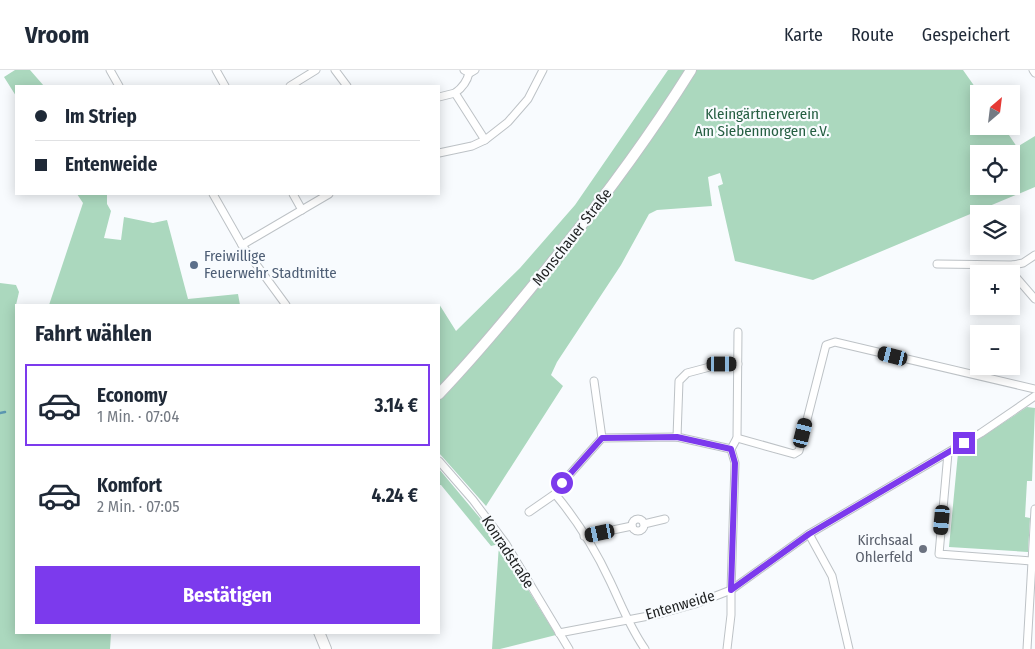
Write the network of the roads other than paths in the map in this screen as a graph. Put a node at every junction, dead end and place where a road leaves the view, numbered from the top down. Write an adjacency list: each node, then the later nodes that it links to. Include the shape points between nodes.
1 (110, 70): 8 (street)
2 (216, 70): 9 (street)
3 (316, 70): 10 (street)
4 (336, 70): 11 (street)
5 (543, 70): 14 (street, via 528,99 508,122)
6 (691, 70): 31 (main road, Monschauer Straße, via 646,140 572,237 528,293)
7 (469, 71): 12 (street, via 462,88)
8 (118, 85)
9 (224, 85)
10 (292, 85)
11 (345, 85)
12 (455, 93): 13 (street); 14 (street)
13 (440, 97)
14 (485, 140): 15 (street)
15 (440, 153)
16 (214, 195): 20 (street)
17 (294, 195): 19 (street)
18 (327, 195): 19 (street)
19 (302, 210): 20 (street)
20 (242, 245): 26 (street)
21 (1035, 255): 23 (street)
22 (937, 264): 23 (street)
23 (1013, 265)
24 (1020, 282): 25 (street)
25 (1035, 299)
26 (285, 304)
27 (738, 332): 28 (street)
28 (738, 364): 33 (street, via 722,364 688,373 679,381); 35 (street)
29 (594, 381): 34 (street)
30 (1035, 389): 35 (street, via 835,342 826,346 799,451 794,454)
31 (440, 393)
32 (1035, 396): 37 (street, Entenweide)
33 (677, 437): 34 (street); 36 (street)
34 (602, 438): 39 (street)
35 (737, 438): 36 (street)
36 (731, 449): 46 (street, via 735,463)
37 (948, 453): 43 (street, Entenweide); 45 (street, via 939,554)
38 (440, 462): 48 (street, Konradstraße, via 506,544)
39 (555, 494): 41 (street); 44 (street)
40 (1035, 509): 45 (street)
41 (529, 512)
42 (665, 519): 44 (street, via 644,524 638,531 632,526)
43 (809, 534): 46 (street, Entenweide); 54 (street, via 832,576)
44 (584, 536): 47 (street)
45 (1031, 561): 55 (street)
46 (731, 590): 47 (street, Entenweide, via 695,604); 53 (street)
47 (628, 620): 48 (street, Entenweide); 52 (street, Entenweide)
48 (559, 633): 51 (street, Konradstraße)
49 (320, 634): 50 (main road)
50 (326, 649)
51 (569, 649)
52 (645, 649)
53 (727, 649)
54 (849, 649)
55 (1027, 649)

